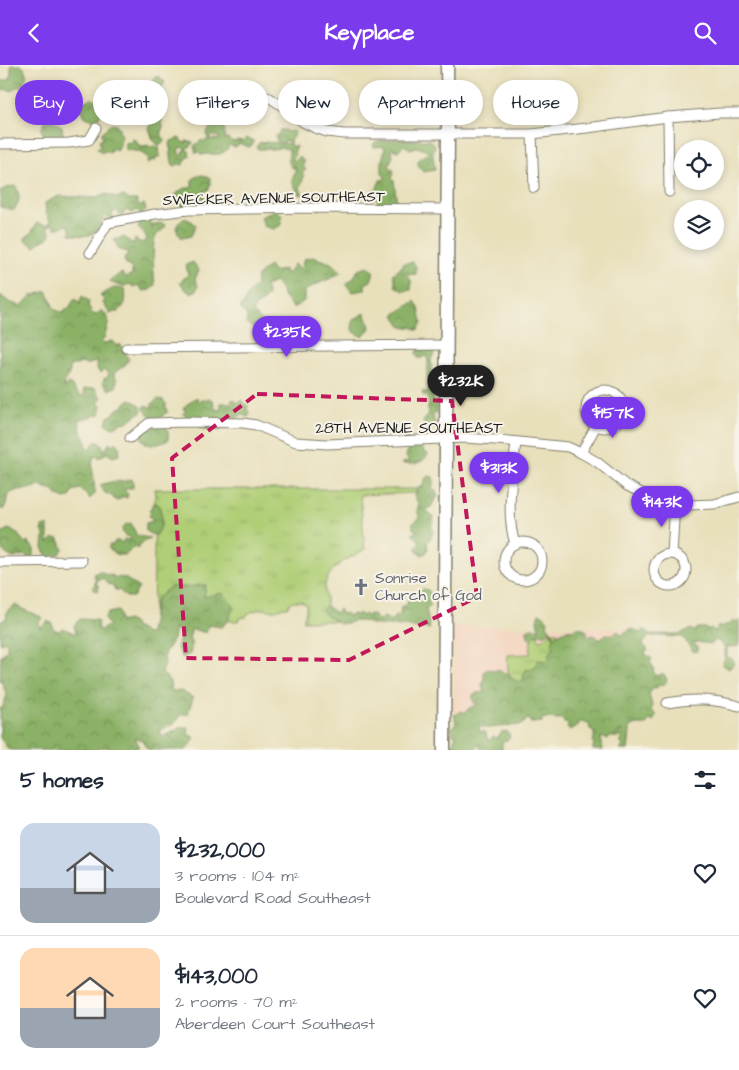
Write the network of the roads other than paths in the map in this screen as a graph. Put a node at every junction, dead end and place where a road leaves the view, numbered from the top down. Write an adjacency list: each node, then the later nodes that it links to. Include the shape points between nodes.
1 (447, 65): 6 (street)
2 (268, 98): 6 (street, via 303,122 327,132)
3 (739, 113): 4 (street)
4 (668, 117): 7 (street); 10 (street)
5 (96, 128): 8 (street, via 89,140)
6 (448, 133): 7 (street); 11 (street)
7 (532, 134): 9 (street)
8 (0, 144)
9 (534, 188)
10 (669, 192)
11 (448, 209): 12 (street, SWECKER AVENUE SOUTHEAST, via 188,210 155,214 108,223); 13 (street)
12 (90, 253)
13 (447, 345): 14 (street); 17 (street)
14 (126, 348)
15 (596, 426): 15 (street, via 608,428 619,423 624,405 618,395 606,390 590,398 586,410); 19 (street)
16 (130, 438): 17 (street, 28TH AVENUE SOUTHEAST, via 149,423 190,422 256,425 296,442)
17 (447, 439): 18 (street, 28TH AVENUE SOUTHEAST); 28 (street)
18 (516, 442): 19 (street, 28TH AVENUE SOUTHEAST, via 568,447); 22 (street, via 510,510)
19 (581, 453): 21 (street, 28TH AVENUE SOUTHEAST, via 627,487)
20 (739, 497): 21 (street, 28TH AVENUE SOUTHEAST, via 714,504)
21 (675, 503): 23 (street)
22 (515, 544): 22 (street, via 506,552 506,570 520,580 532,578 540,568 541,556 528,543)
23 (672, 554)
24 (82, 561): 25 (street)
25 (0, 562)
26 (667, 703): 27 (street, via 705,699)
27 (739, 706)
28 (444, 750)

